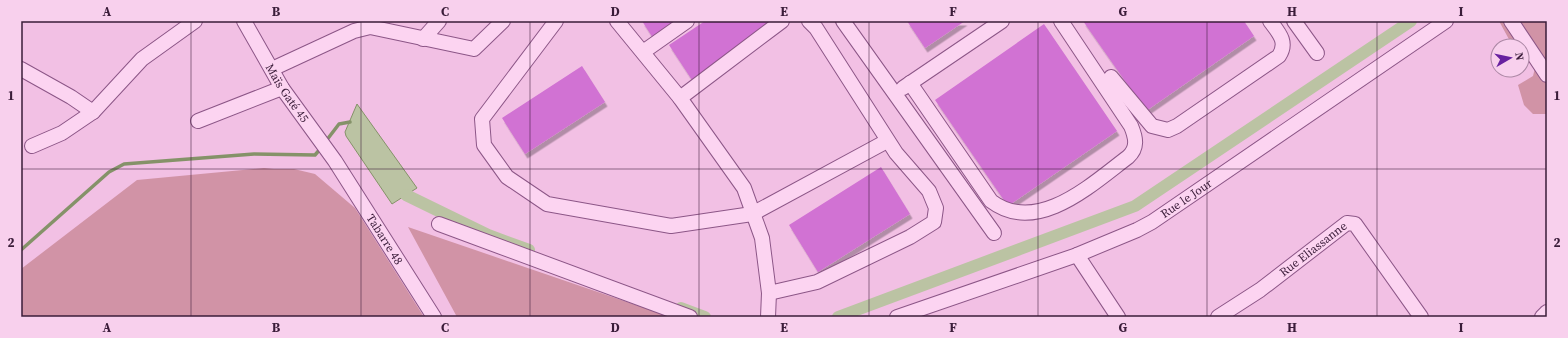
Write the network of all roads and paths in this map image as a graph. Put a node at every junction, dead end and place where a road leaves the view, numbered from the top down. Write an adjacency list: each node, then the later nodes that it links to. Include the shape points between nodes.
1 (195, 21): 29 (street, via 142,59)
2 (244, 21): 22 (street, Maïs Gaté 45)
3 (439, 21): 18 (street)
4 (503, 21): 18 (street, via 474,49)
5 (556, 21): 34 (street, via 482,119 484,145 507,177 547,204 671,226)
6 (617, 21): 19 (street)
7 (686, 21): 19 (street)
8 (782, 21): 28 (street)
9 (809, 21): 31 (street, via 850,79)
10 (843, 21): 27 (street)
11 (1002, 21): 25 (street)
12 (1061, 21): 25 (street, via 1131,126 1135,144 1133,153 1066,202 1031,212 1001,209 991,201)
13 (1270, 21): 24 (street, via 1284,43 1279,56 1178,126 1168,130 1152,126)
14 (1294, 21): 20 (street)
15 (1446, 21): 37 (street, Rue le Jour, via 1152,222)
16 (1511, 21): 23 (street)
17 (369, 24): 18 (street); 22 (street)
18 (423, 39)
19 (643, 52): 28 (street)
20 (1317, 53)
21 (21, 69): 29 (street)
22 (272, 69): 26 (street, Maïs Gaté 45)
23 (1547, 75)
24 (1112, 76)
25 (910, 83): 27 (street)
26 (282, 88): 30 (street); 33 (street, Maïs Gaté 45)
27 (894, 93): 36 (street)
28 (680, 98): 34 (street, via 744,188)
29 (93, 112): 32 (street, via 62,133)
30 (198, 121)
31 (887, 141): 34 (street); 38 (street, via 929,191 936,208 934,222 910,237 817,282)
32 (32, 146)
33 (335, 161): 40 (street, Tabarre 48)
34 (752, 214): 38 (street, via 762,238)
35 (439, 224): 41 (street)
36 (994, 234)
37 (1077, 255): 43 (street, Rue le Jour); 44 (street)
38 (769, 293): 42 (street)
39 (1547, 312): 47 (street)
40 (434, 317)
41 (690, 317)
42 (768, 317)
43 (897, 317)
44 (1118, 317)
45 (1218, 317): 46 (street, Rue Eliassanne, via 1260,290 1347,223 1351,223 1355,224)
46 (1421, 317)
47 (1542, 317)

